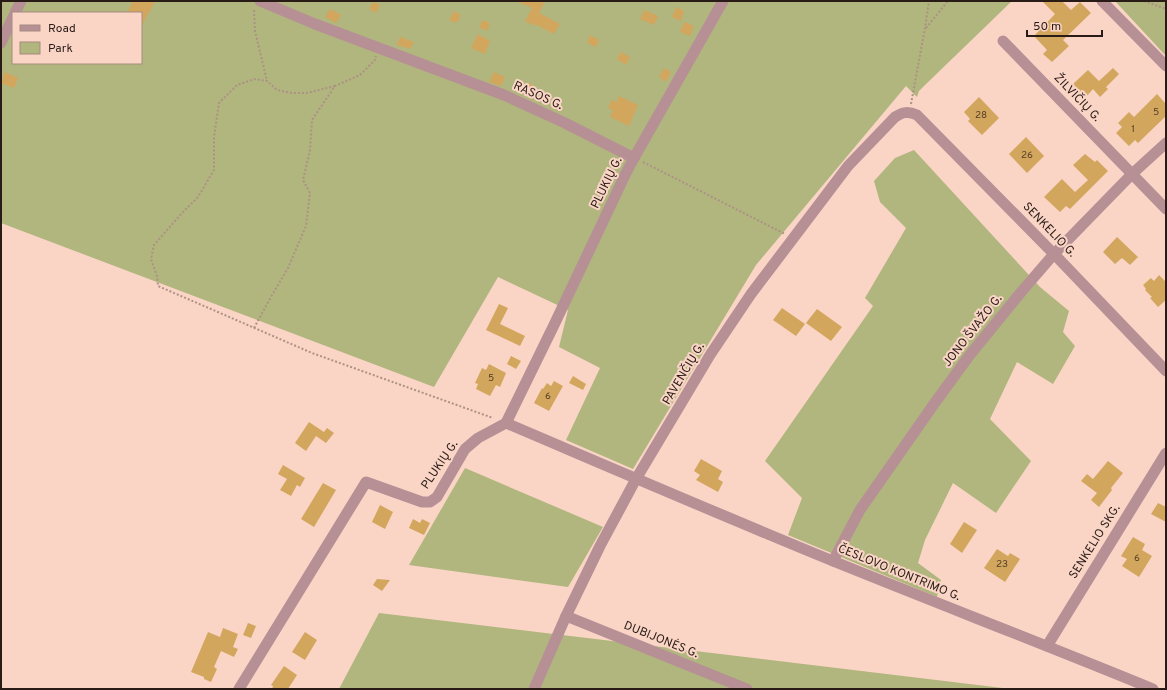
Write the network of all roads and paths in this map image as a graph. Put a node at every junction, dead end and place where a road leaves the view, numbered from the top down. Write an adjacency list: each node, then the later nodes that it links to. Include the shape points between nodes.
1 (21, 1): 9 (street)
2 (722, 1): 20 (street)
3 (929, 1): 11 (path)
4 (948, 1): 11 (path)
5 (1102, 1): 15 (street)
6 (1144, 1): 8 (path)
7 (257, 3): 14 (street, RASOS G.); 16 (path, via 255,31)
8 (1166, 9)
9 (16, 12)
10 (12, 20): 13 (street)
11 (925, 28): 18 (path)
12 (1003, 41): 21 (street, ŽILVIČIŲ G.)
13 (1, 42)
14 (378, 48): 17 (path, via 375,60 360,75); 20 (street, RASOS G., via 504,95)
15 (1166, 66)
16 (267, 81): 17 (path, via 277,90 292,93 307,93); 25 (path, via 255,79 237,85 219,103 214,138 214,170 198,197 154,245 151,259 158,276 158,286)
17 (335, 86): 25 (path, via 312,120 304,180 310,194 306,226 288,268)
18 (909, 112): 23 (street, PAVENČIŲ G., via 895,117 848,166); 24 (street, SENKELIO G., via 917,115)
19 (1166, 143): 21 (street, JONO ŠVAŽO G.)
20 (634, 158): 23 (path); 27 (street, PLUKIŲ G.)
21 (1132, 174): 22 (street, ŽILVIČIŲ G.); 24 (street, JONO ŠVAŽO G.)
22 (1166, 209)
23 (793, 238): 29 (street, PAVENČIŲ G., via 710,355)
24 (1054, 254): 26 (street, SENKELIO G.); 30 (street, JONO ŠVAŽO G., via 969,356 930,410 860,510)
25 (254, 328): 27 (path, via 312,354)
26 (1166, 371)
27 (506, 422): 29 (street, ČESLOVO KONTRIMO G.); 33 (street, PLUKIŲ G., via 478,438 465,449 437,497 430,502 422,502 366,482)
28 (1166, 453): 32 (street, SENKELIO SKG.)
29 (636, 479): 30 (street, ČESLOVO KONTRIMO G.); 31 (street, PAVENČIŲ G.)
30 (833, 561): 32 (street, ČESLOVO KONTRIMO G.)
31 (566, 616): 34 (street, PAVENČIŲ G.); 35 (street, DUBIJONĖS G.)
32 (1047, 646): 36 (street, ČESLOVO KONTRIMO G.)
33 (239, 689)
34 (534, 689)
35 (746, 689)
36 (1153, 689)

